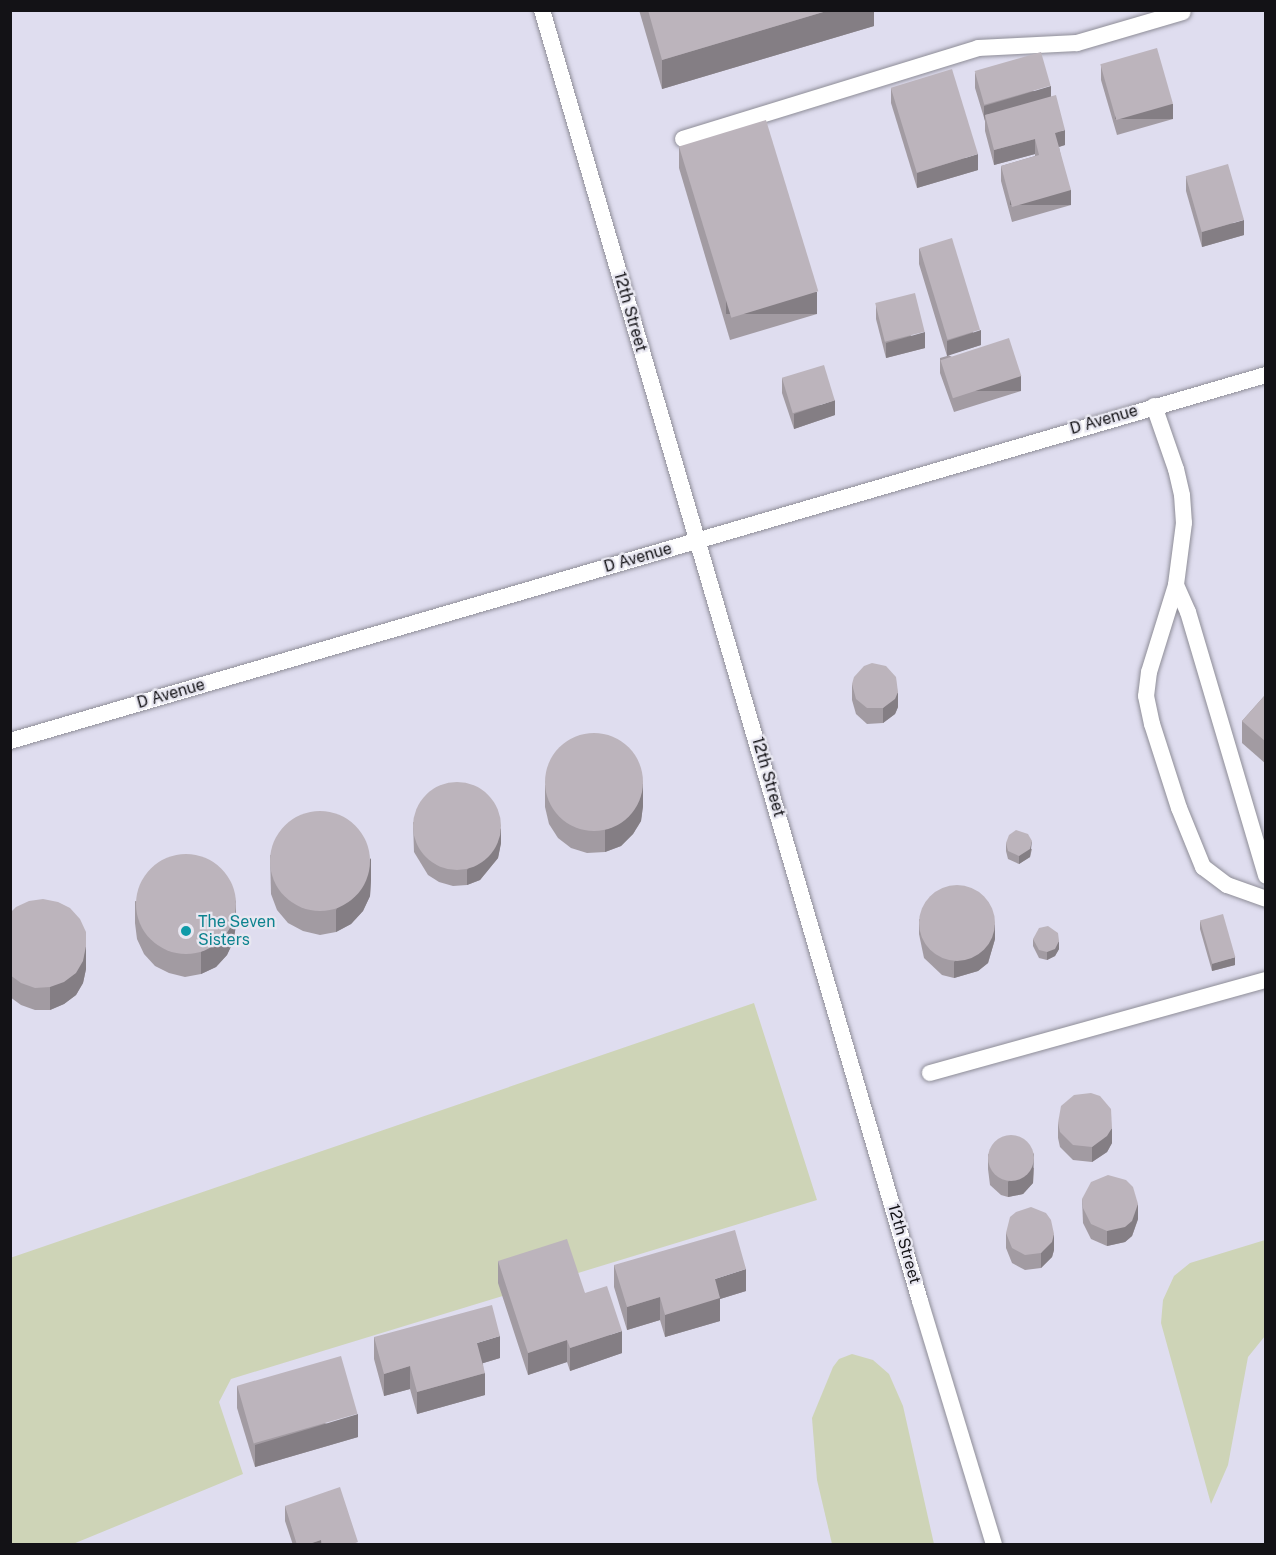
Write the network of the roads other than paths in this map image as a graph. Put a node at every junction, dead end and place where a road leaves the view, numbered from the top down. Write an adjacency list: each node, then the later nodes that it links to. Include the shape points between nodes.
1 (542, 10): 6 (lane, 12th Street)
2 (1184, 11): 3 (lane, via 1077,43 978,48)
3 (683, 139)
4 (1266, 375): 5 (lane, D Avenue)
5 (1154, 406): 6 (lane, D Avenue); 7 (lane, via 1182,495 1184,523)
6 (699, 540): 8 (lane, D Avenue); 13 (lane, 12th Street)
7 (1176, 585): 9 (lane, via 1188,612); 10 (lane, via 1149,672 1146,696 1152,724 1203,867 1227,885)
8 (10, 741)
9 (1266, 876)
10 (1266, 899)
11 (1266, 980): 12 (lane)
12 (930, 1073)
13 (994, 1545)

